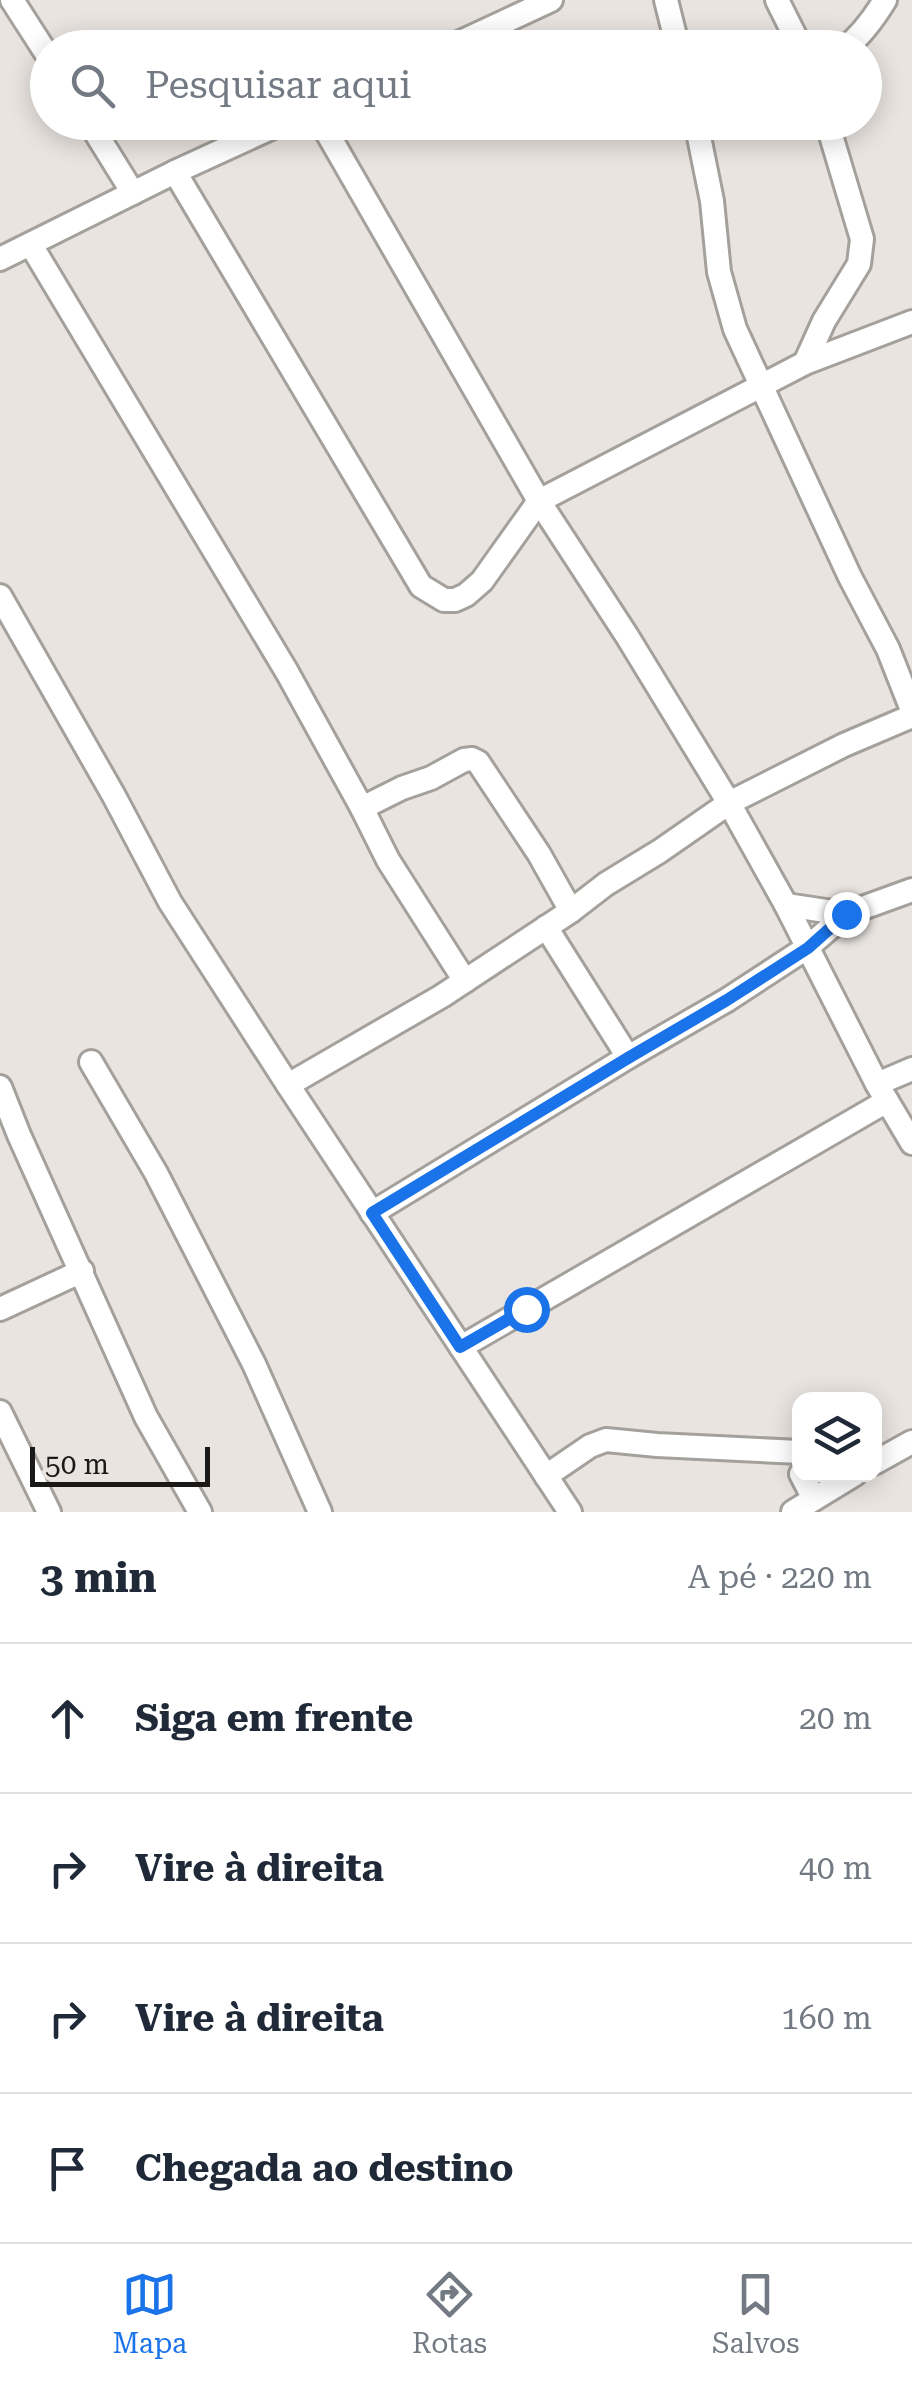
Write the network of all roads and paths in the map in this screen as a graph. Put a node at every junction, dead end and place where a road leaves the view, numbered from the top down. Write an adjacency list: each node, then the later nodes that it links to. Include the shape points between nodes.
1 (551, 0): 7 (street)
2 (666, 0): 8 (street)
3 (777, 0): 9 (street)
4 (885, 0): 10 (street)
5 (20, 3): 6 (street)
6 (34, 30)
7 (487, 30)
8 (674, 30)
9 (792, 30)
10 (864, 30)
11 (100, 140): 17 (street)
12 (245, 140): 16 (street)
13 (331, 140): 23 (street)
14 (700, 140): 22 (street, via 720,272)
15 (832, 140): 21 (street, via 862,239 859,264)
16 (175, 172): 17 (street); 23 (street, via 420,586 444,600 466,595)
17 (132, 194): 18 (street)
18 (31, 244): 19 (street); 27 (street)
19 (0, 259)
20 (912, 322): 21 (street)
21 (805, 363): 22 (street)
22 (760, 386): 23 (street); 25 (street, via 888,649)
23 (539, 501): 26 (street)
24 (0, 596): 38 (street, via 170,902)
25 (912, 713): 26 (street)
26 (728, 802): 29 (street); 30 (street)
27 (362, 808): 30 (street, via 472,759); 34 (street)
28 (912, 890): 31 (street)
29 (786, 905): 31 (street); 33 (street)
30 (571, 911): 32 (street)
31 (846, 914): 33 (street)
32 (546, 927): 34 (street); 35 (street)
33 (808, 948): 35 (street); 40 (street)
34 (465, 981): 38 (street)
35 (628, 1058): 42 (street)
36 (90, 1062): 56 (street, via 156,1172 245,1346)
37 (912, 1069): 40 (street)
38 (288, 1085): 42 (street)
39 (0, 1087): 43 (street)
40 (882, 1092): 41 (street); 45 (street)
41 (912, 1143)
42 (372, 1213): 45 (street)
43 (82, 1271): 44 (street); 55 (street, via 146,1417)
44 (0, 1309)
45 (460, 1347): 50 (street)
46 (0, 1412): 54 (street)
47 (912, 1442): 49 (street)
48 (792, 1451): 50 (street, via 606,1440)
49 (882, 1458)
50 (546, 1476): 57 (street)
51 (805, 1482): 53 (street)
52 (842, 1482): 53 (street)
53 (814, 1500): 58 (street)
54 (49, 1512)
55 (200, 1512)
56 (320, 1512)
57 (570, 1512)
58 (793, 1512)

